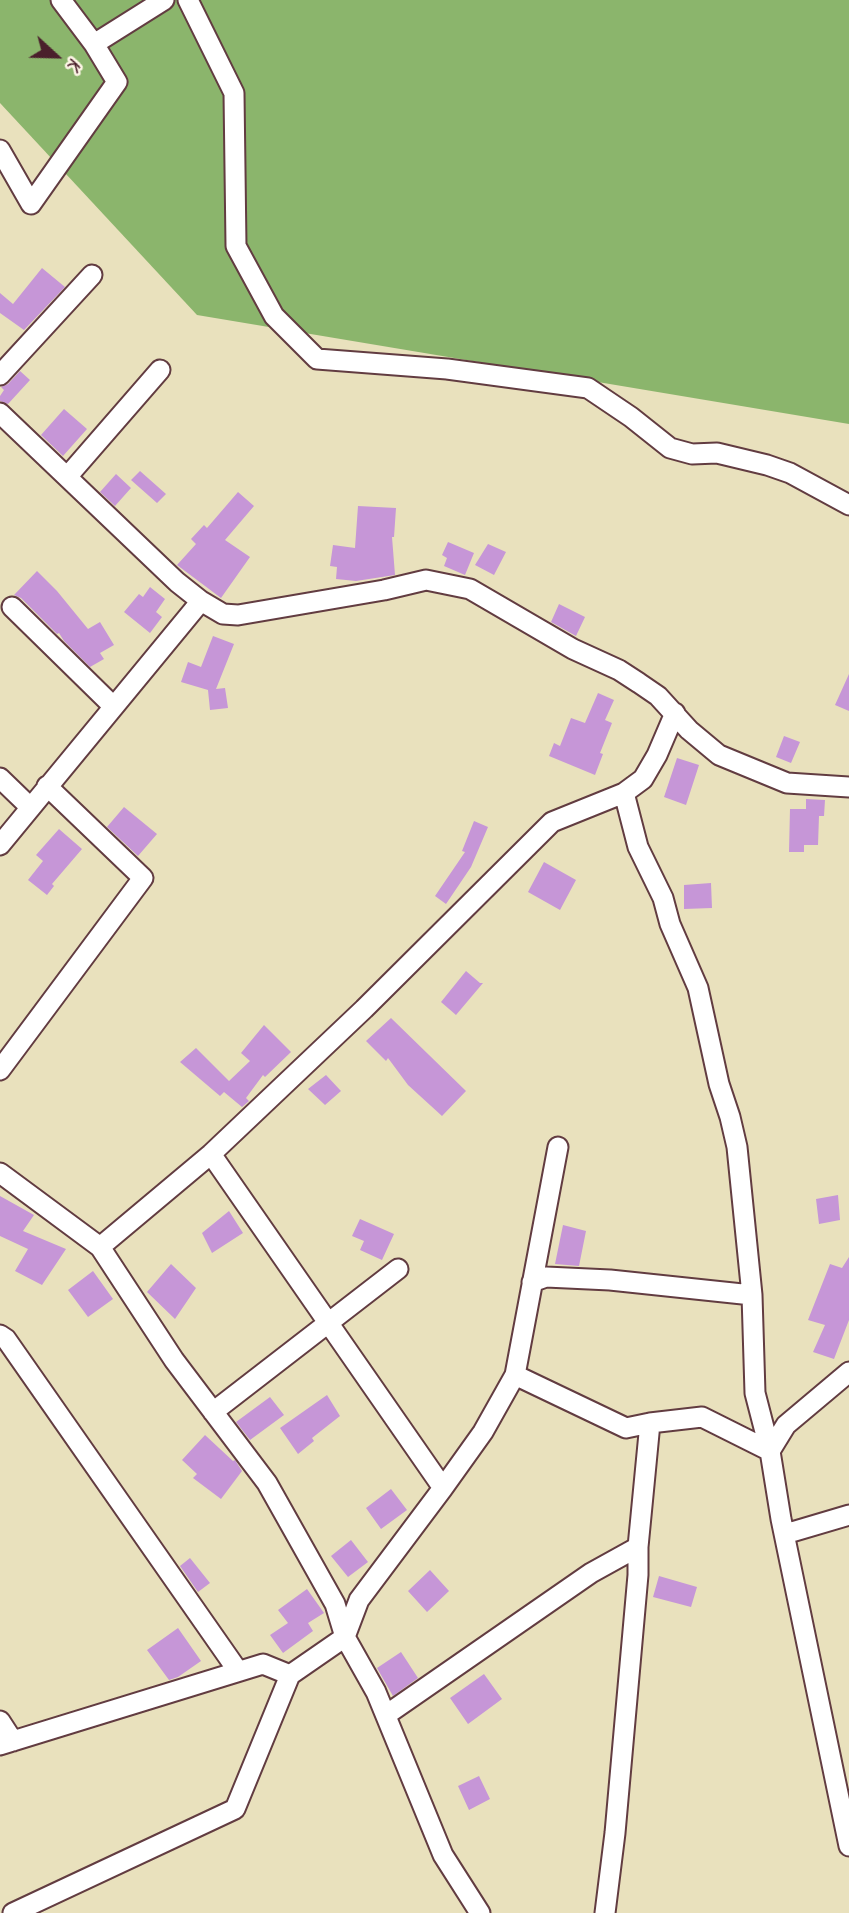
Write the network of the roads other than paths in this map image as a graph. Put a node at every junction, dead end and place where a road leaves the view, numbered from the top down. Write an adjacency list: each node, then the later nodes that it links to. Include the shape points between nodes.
1 (61, 0): 4 (street)
2 (164, 0): 4 (street)
3 (188, 0): 11 (street, via 234,93 236,246 274,316 317,359 447,369 588,388 670,449 767,464)
4 (94, 44): 5 (street, via 117,82 31,204)
5 (0, 150)
6 (92, 275): 8 (street)
7 (160, 370): 10 (street)
8 (0, 375)
9 (0, 413): 10 (street)
10 (67, 477): 12 (street)
11 (849, 506)
12 (201, 601): 14 (street); 15 (street, via 223,614 238,615 426,580 470,589 639,682)
13 (12, 607): 14 (street)
14 (113, 706): 17 (street)
15 (675, 713): 18 (street, via 719,755 770,777 788,783); 19 (street, via 643,779)
16 (0, 778): 20 (street)
17 (47, 786): 20 (street); 22 (street, via 143,878)
18 (849, 787)
19 (624, 793): 24 (street, via 552,822); 29 (street, via 638,847 698,988 737,1147)
20 (30, 807): 21 (street)
21 (0, 845)
22 (0, 1070)
23 (558, 1147): 28 (street)
24 (211, 1154): 26 (street); 30 (street)
25 (0, 1172): 26 (street)
26 (100, 1247): 34 (street)
27 (398, 1269): 30 (street)
28 (532, 1282): 29 (street, via 546,1277 610,1280); 33 (street)
29 (752, 1295): 36 (street, via 755,1393)
30 (330, 1322): 34 (street); 37 (street)
31 (2, 1340): 42 (street)
32 (849, 1372): 36 (street, via 786,1425)
33 (515, 1375): 35 (street, via 626,1428); 37 (street, via 483,1432)
34 (213, 1412): 41 (street, via 267,1483 335,1604)
35 (650, 1423): 36 (street, via 702,1417); 40 (street)
36 (770, 1451): 39 (street)
37 (443, 1488): 41 (street, via 359,1600)
38 (849, 1515): 39 (street)
39 (785, 1534): 47 (street)
40 (638, 1547): 44 (street, via 591,1573); 50 (street)
41 (345, 1637): 43 (street); 44 (street)
42 (238, 1671): 43 (street, via 263,1664); 46 (street)
43 (290, 1675): 48 (street, via 235,1809)
44 (386, 1715): 49 (street, via 443,1855)
45 (0, 1721): 46 (street)
46 (6, 1743)
47 (849, 1846)
48 (13, 1913)
49 (480, 1913)
50 (606, 1913)

